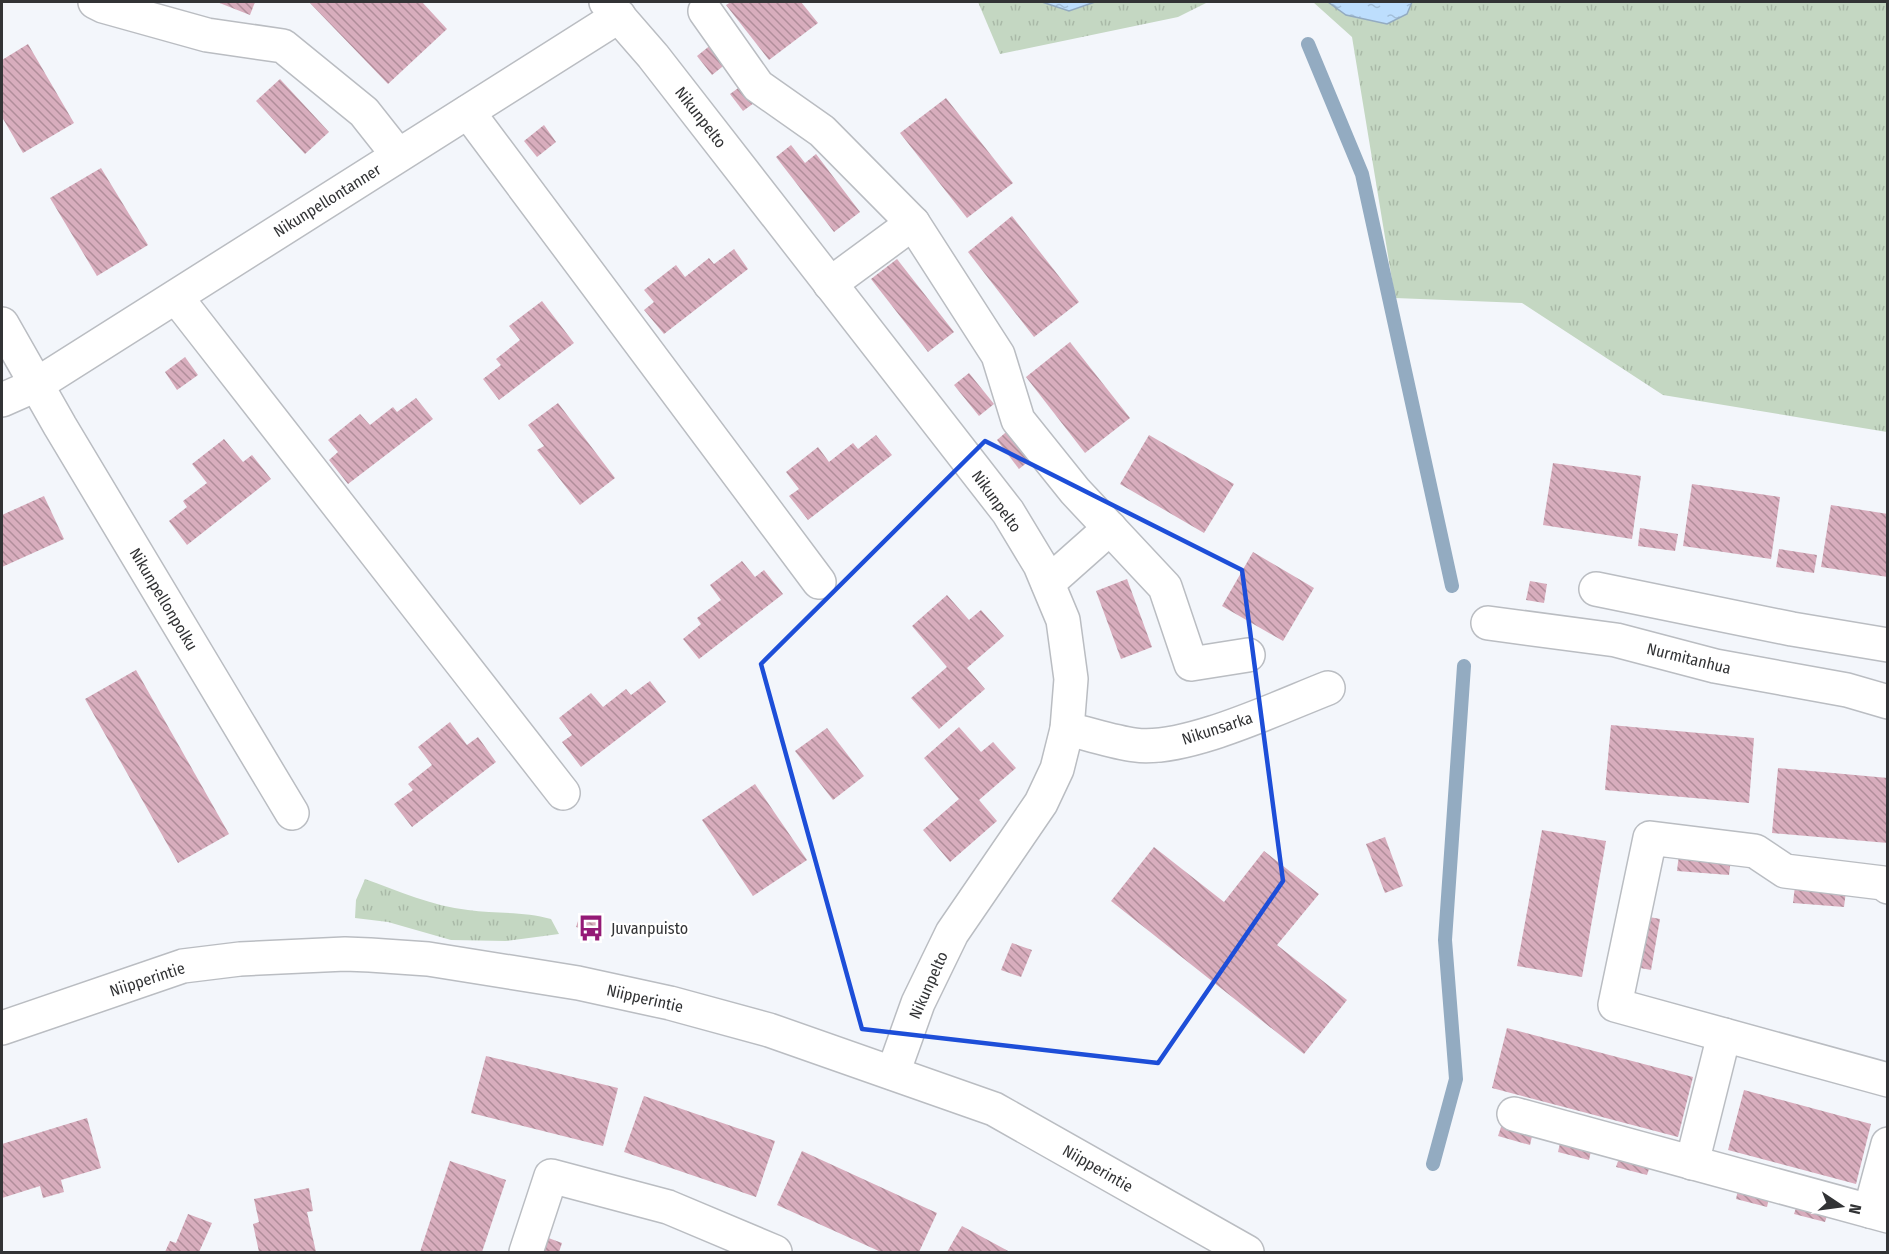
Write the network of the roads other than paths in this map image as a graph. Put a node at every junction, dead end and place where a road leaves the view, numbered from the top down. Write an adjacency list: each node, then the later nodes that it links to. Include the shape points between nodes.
1 (95, 2): 5 (street, via 207,35 283,46 364,112)
2 (612, 9): 4 (street, Nikunpellontanner); 7 (street, Nikunpelto)
3 (705, 11): 6 (street, via 758,86 822,131)
4 (468, 112): 5 (street, Nikunpellontanner); 13 (street)
5 (398, 155): 8 (street, Nikunpellontanner)
6 (913, 223): 7 (street); 12 (street, via 998,355 1018,420)
7 (830, 284): 14 (street, Nikunpelto, via 1008,512)
8 (176, 297): 10 (street, Nikunpellontanner); 24 (street)
9 (2, 324): 10 (street, Nikunpellonpolku)
10 (36, 385): 11 (street, Nikunpellontanner); 25 (street, Nikunpellonpolku)
11 (2, 400)
12 (1110, 528): 14 (street); 19 (street, via 1165,587 1191,664)
13 (819, 582)
14 (1048, 583): 23 (street, Nikunpelto, via 1063,620 1071,679)
15 (1596, 589): 17 (street)
16 (1488, 623): 20 (street, Nurmitanhua, via 1616,640)
17 (1792, 629): 18 (street); 20 (street)
18 (1887, 645)
19 (1248, 655)
20 (1784, 679): 22 (street, Nurmitanhua)
21 (1328, 688): 23 (street, Nikunsarka, via 1203,736 1164,744 1136,746)
22 (1887, 702)
23 (1067, 729): 29 (street, Nikunpelto, via 1057,770 1041,803 952,933 918,1003)
24 (563, 793)
25 (292, 813)
26 (1887, 886): 28 (street, via 1785,871 1755,851 1650,838 1615,1005)
27 (2, 1029): 29 (street, Niipperintie, via 183,966 240,959 362,955 428,959 578,983 670,1003 769,1030)
28 (1724, 1035): 30 (street); 33 (street)
29 (893, 1073): 37 (street, Niipperintie, via 994,1109)
30 (1887, 1080)
31 (1514, 1114): 33 (street)
32 (1887, 1144): 34 (street)
33 (1692, 1162): 34 (street)
34 (1879, 1214)
35 (763, 1250): 36 (street, via 668,1208 551,1176)
36 (526, 1252)
37 (1248, 1252)

